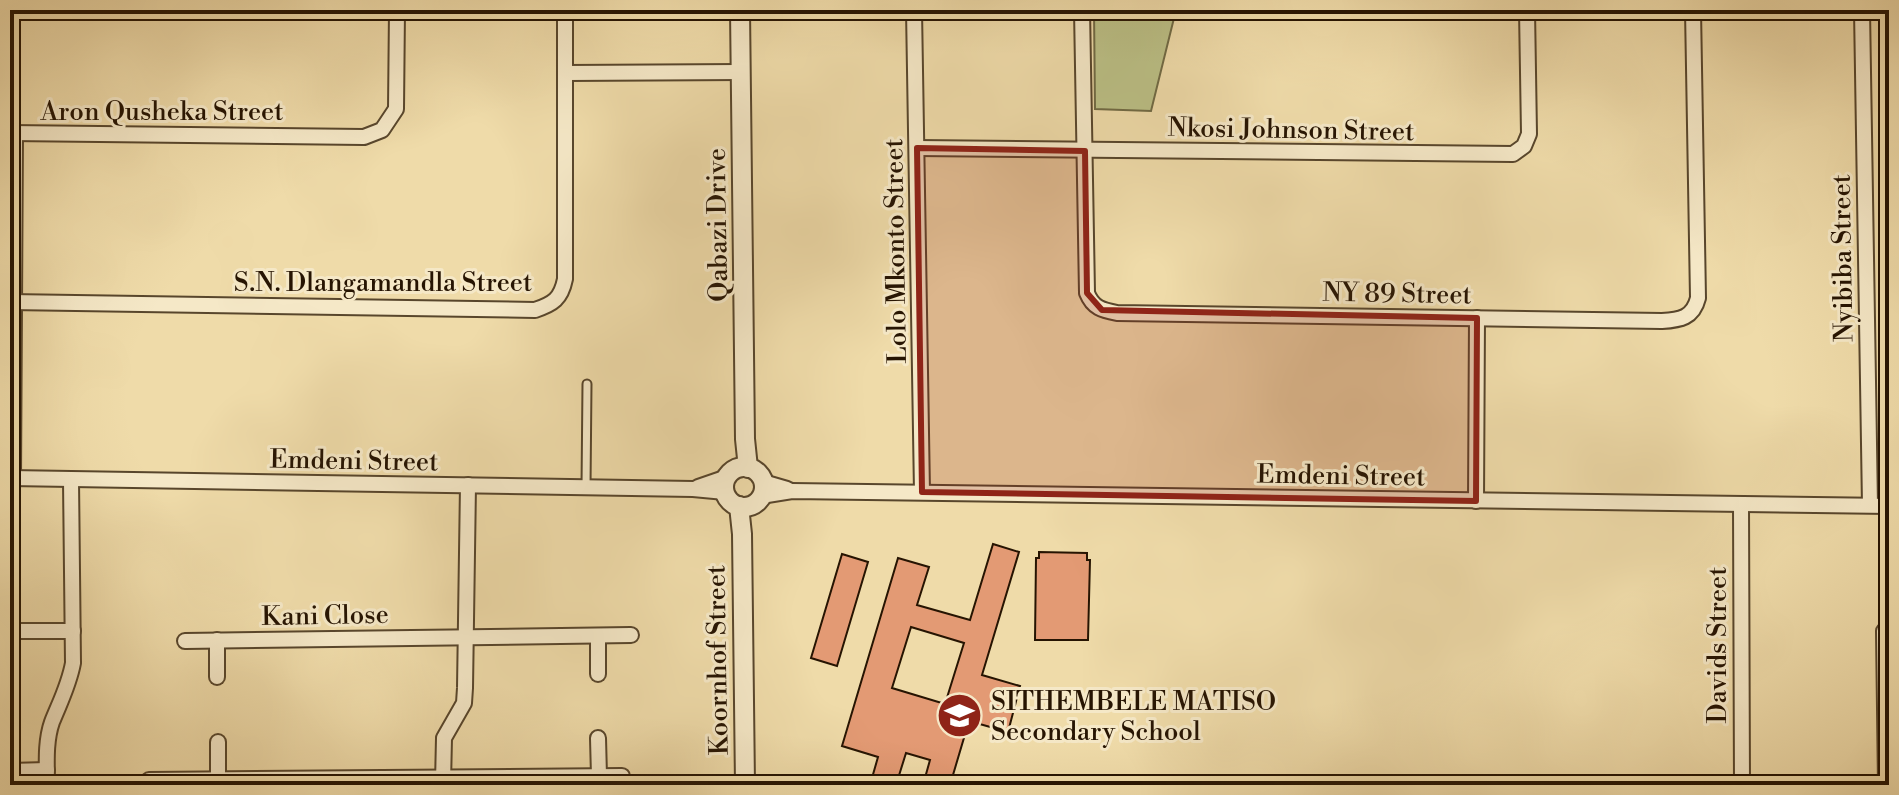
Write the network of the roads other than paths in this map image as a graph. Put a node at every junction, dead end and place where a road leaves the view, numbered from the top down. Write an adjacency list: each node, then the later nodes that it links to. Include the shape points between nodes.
1 (397, 10): 11 (street, Aron Qusheka Street, via 396,109 382,130 364,137)
2 (565, 10): 10 (street, S.N. Dlangamandla Street)
3 (740, 10): 9 (street, Qabazi Drive)
4 (914, 10): 12 (street, Lolo Mkonto Street)
5 (1082, 10): 13 (street, NY 89 Street)
6 (1527, 10): 13 (street, Nkosi Johnson Street, via 1529,134 1513,154)
7 (1693, 10): 15 (street, NY 89 Street, via 1698,298 1693,310 1681,320 1662,321)
8 (1862, 10): 26 (street, Nyibiba Street)
9 (741, 72): 10 (street); 17 (street, Qabazi Drive, via 745,439)
10 (566, 73): 14 (street, S.N. Dlangamandla Street, via 565,279 557,301 548,306 535,310)
11 (13, 134): 14 (street, Aron Qusheka Street)
12 (917, 148): 13 (street, Nkosi Johnson Street); 22 (street, Lolo Mkonto Street)
13 (1085, 151): 15 (street, NY 89 Street, via 1087,293 1102,310)
14 (12, 302): 18 (street, Aron Qusheka Street)
15 (1477, 318): 24 (street)
16 (587, 384): 21 (lane)
17 (734, 476): 21 (street, Emdeni Street, via 693,489); 23 (street, via 730,501); 23 (street, via 757,472)
18 (12, 478): 19 (street, Emdeni Street)
19 (71, 480): 20 (street, Emdeni Street); 29 (street)
20 (468, 485): 21 (street, Emdeni Street); 33 (street)
21 (586, 487)
22 (922, 492): 23 (street, Emdeni Street, via 792,491); 24 (street, Emdeni Street)
23 (753, 497): 48 (street, Koornhof Street, via 742,534)
24 (1476, 501): 25 (street, Emdeni Street)
25 (1741, 505): 26 (street, Emdeni Street); 49 (street, Davids Street)
26 (1870, 505): 27 (street, Emdeni Street)
27 (1889, 506)
28 (10, 631): 29 (street)
29 (73, 631): 44 (street, via 70,684 48,738)
30 (1884, 631): 36 (street)
31 (631, 635): 32 (street, Kani Close)
32 (598, 636): 33 (street, Kani Close); 37 (street)
33 (466, 637): 34 (street, Kani Close); 47 (street, via 464,703 444,738)
34 (217, 640): 35 (street, Kani Close); 38 (street)
35 (185, 641)
36 (1887, 667): 50 (street)
37 (598, 674)
38 (217, 677)
39 (598, 738): 42 (street)
40 (218, 742): 45 (street)
41 (10, 771): 44 (street)
42 (599, 776): 43 (street); 47 (street)
43 (622, 776)
44 (47, 778)
45 (218, 779): 46 (street); 47 (street)
46 (149, 780)
47 (443, 781)
48 (745, 785)
49 (1742, 785)
50 (1886, 785)

